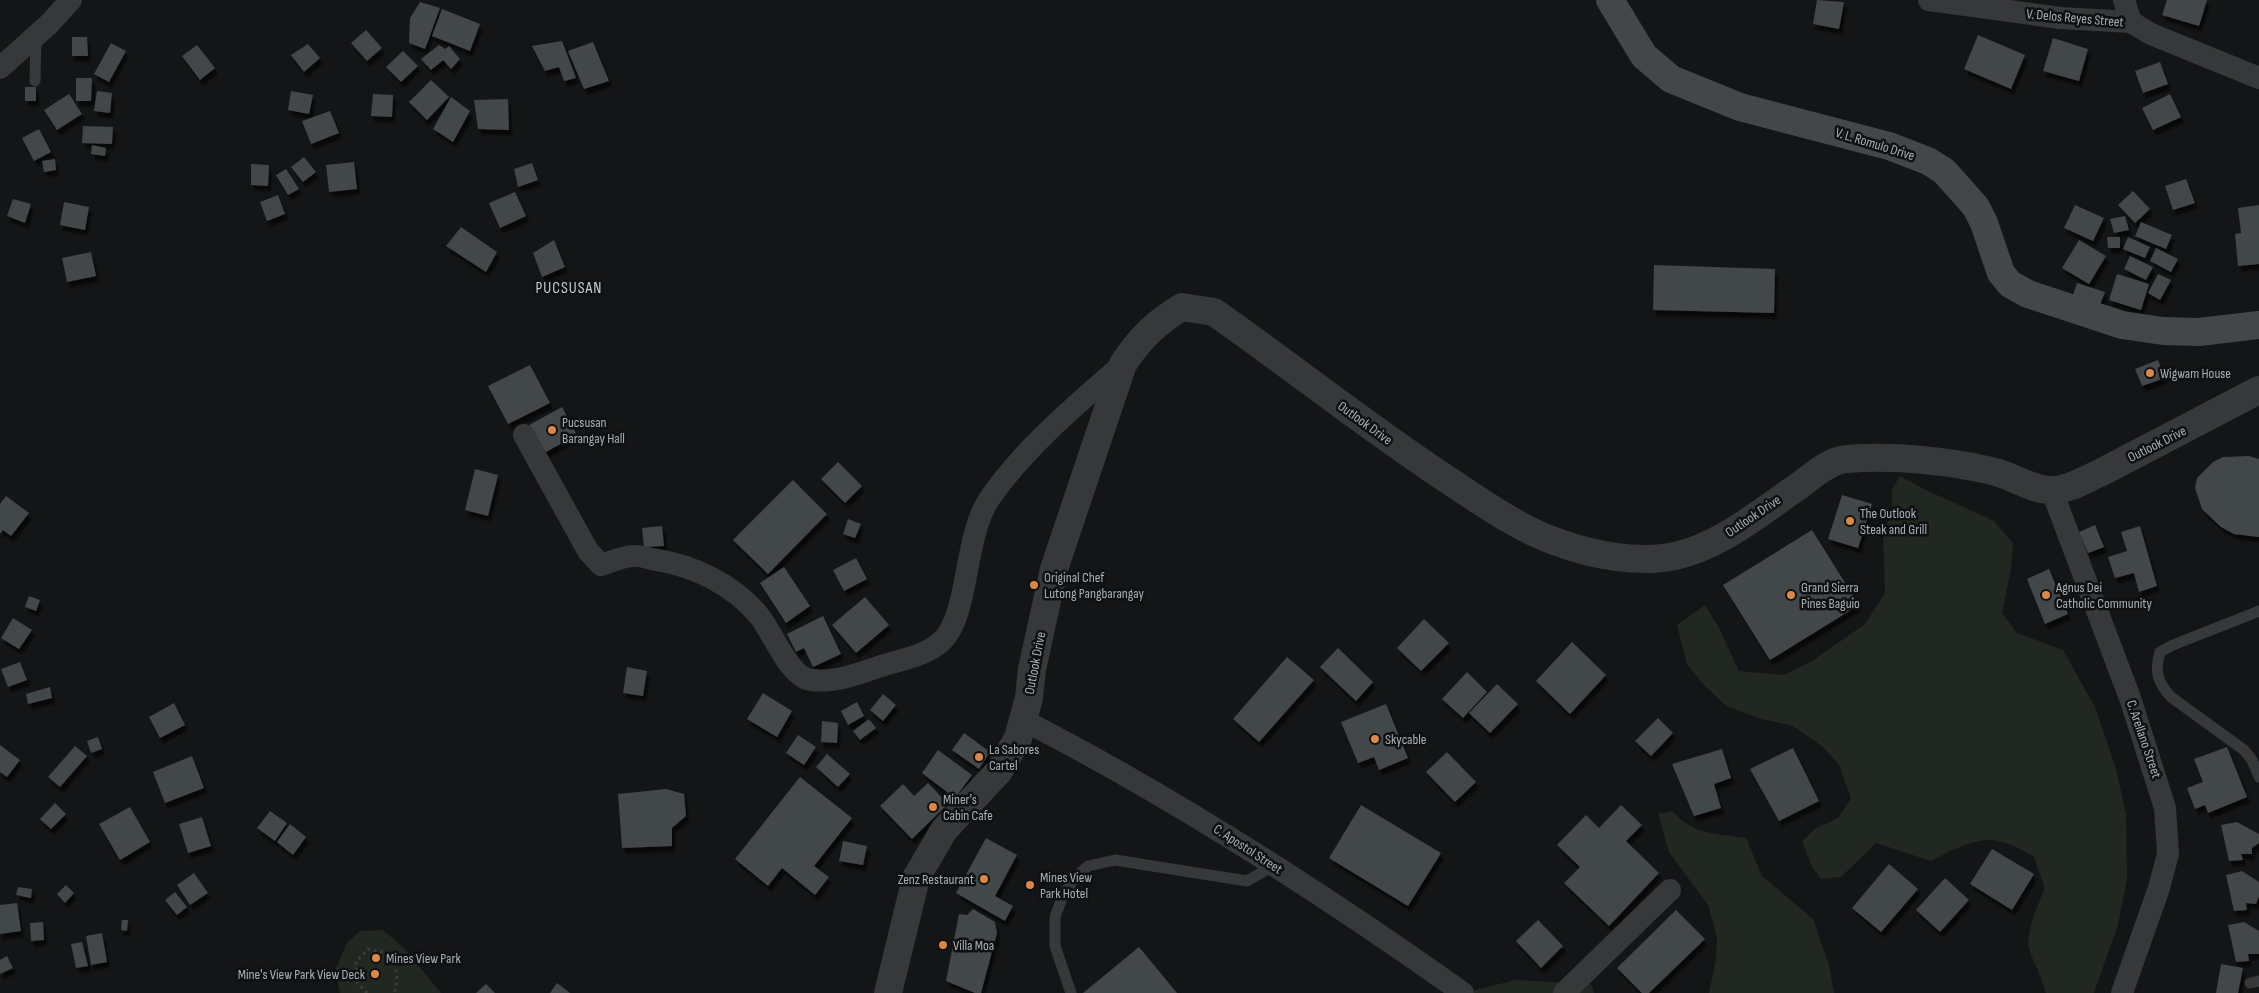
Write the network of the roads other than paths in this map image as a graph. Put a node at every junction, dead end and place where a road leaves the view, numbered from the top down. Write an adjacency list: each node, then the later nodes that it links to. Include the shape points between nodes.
1 (71, 0): 6 (street)
2 (1610, 0): 10 (main road, V. L. Romulo Drive, via 1644,56 1671,79 1740,107 1889,146 1944,171 1976,207 2001,273 2010,284 2028,294 2122,325 2163,331 2199,332)
3 (1929, 0): 5 (street, V. Delos Reyes Street, via 2060,18)
4 (2124, 0): 5 (street)
5 (2131, 22): 8 (street, via 2151,34)
6 (36, 36): 7 (street); 9 (lane)
7 (0, 68)
8 (2259, 78)
9 (35, 81)
10 (2259, 325)
11 (1123, 364): 13 (street, via 1032,448 988,501 973,536 956,615 943,640 918,656 824,681 808,680 796,672 750,605 694,569 634,556 601,565 588,551); 14 (street, Outlook Drive, via 1136,343 1154,325 1182,307 1214,312 1386,439 1481,502 1557,542 1603,554 1642,559 1674,556 1703,546 1723,537 1843,459 1885,457 1964,467 1997,472); 16 (street, Outlook Drive, via 1054,569)
12 (2259, 390): 14 (street, Outlook Drive, via 2100,473)
13 (524, 434)
14 (2052, 490): 24 (street, C. Arellano Street, via 2130,698 2166,808 2168,854)
15 (2259, 612): 17 (lane, via 2173,645 2160,652 2156,663 2158,680 2171,697 2244,750)
16 (1024, 720): 18 (street, C. Apostol Street, via 1192,813); 20 (street, Outlook Drive, via 1018,738 999,771 944,830 916,878)
17 (2259, 777)
18 (1273, 866): 21 (lane, via 1247,881 1115,860 1088,866 1063,895 1055,917 1055,946); 22 (street, C. Apostol Street)
19 (1670, 890): 23 (street)
20 (888, 993)
21 (1071, 993)
22 (1463, 993)
23 (1564, 993)
24 (2122, 993)

